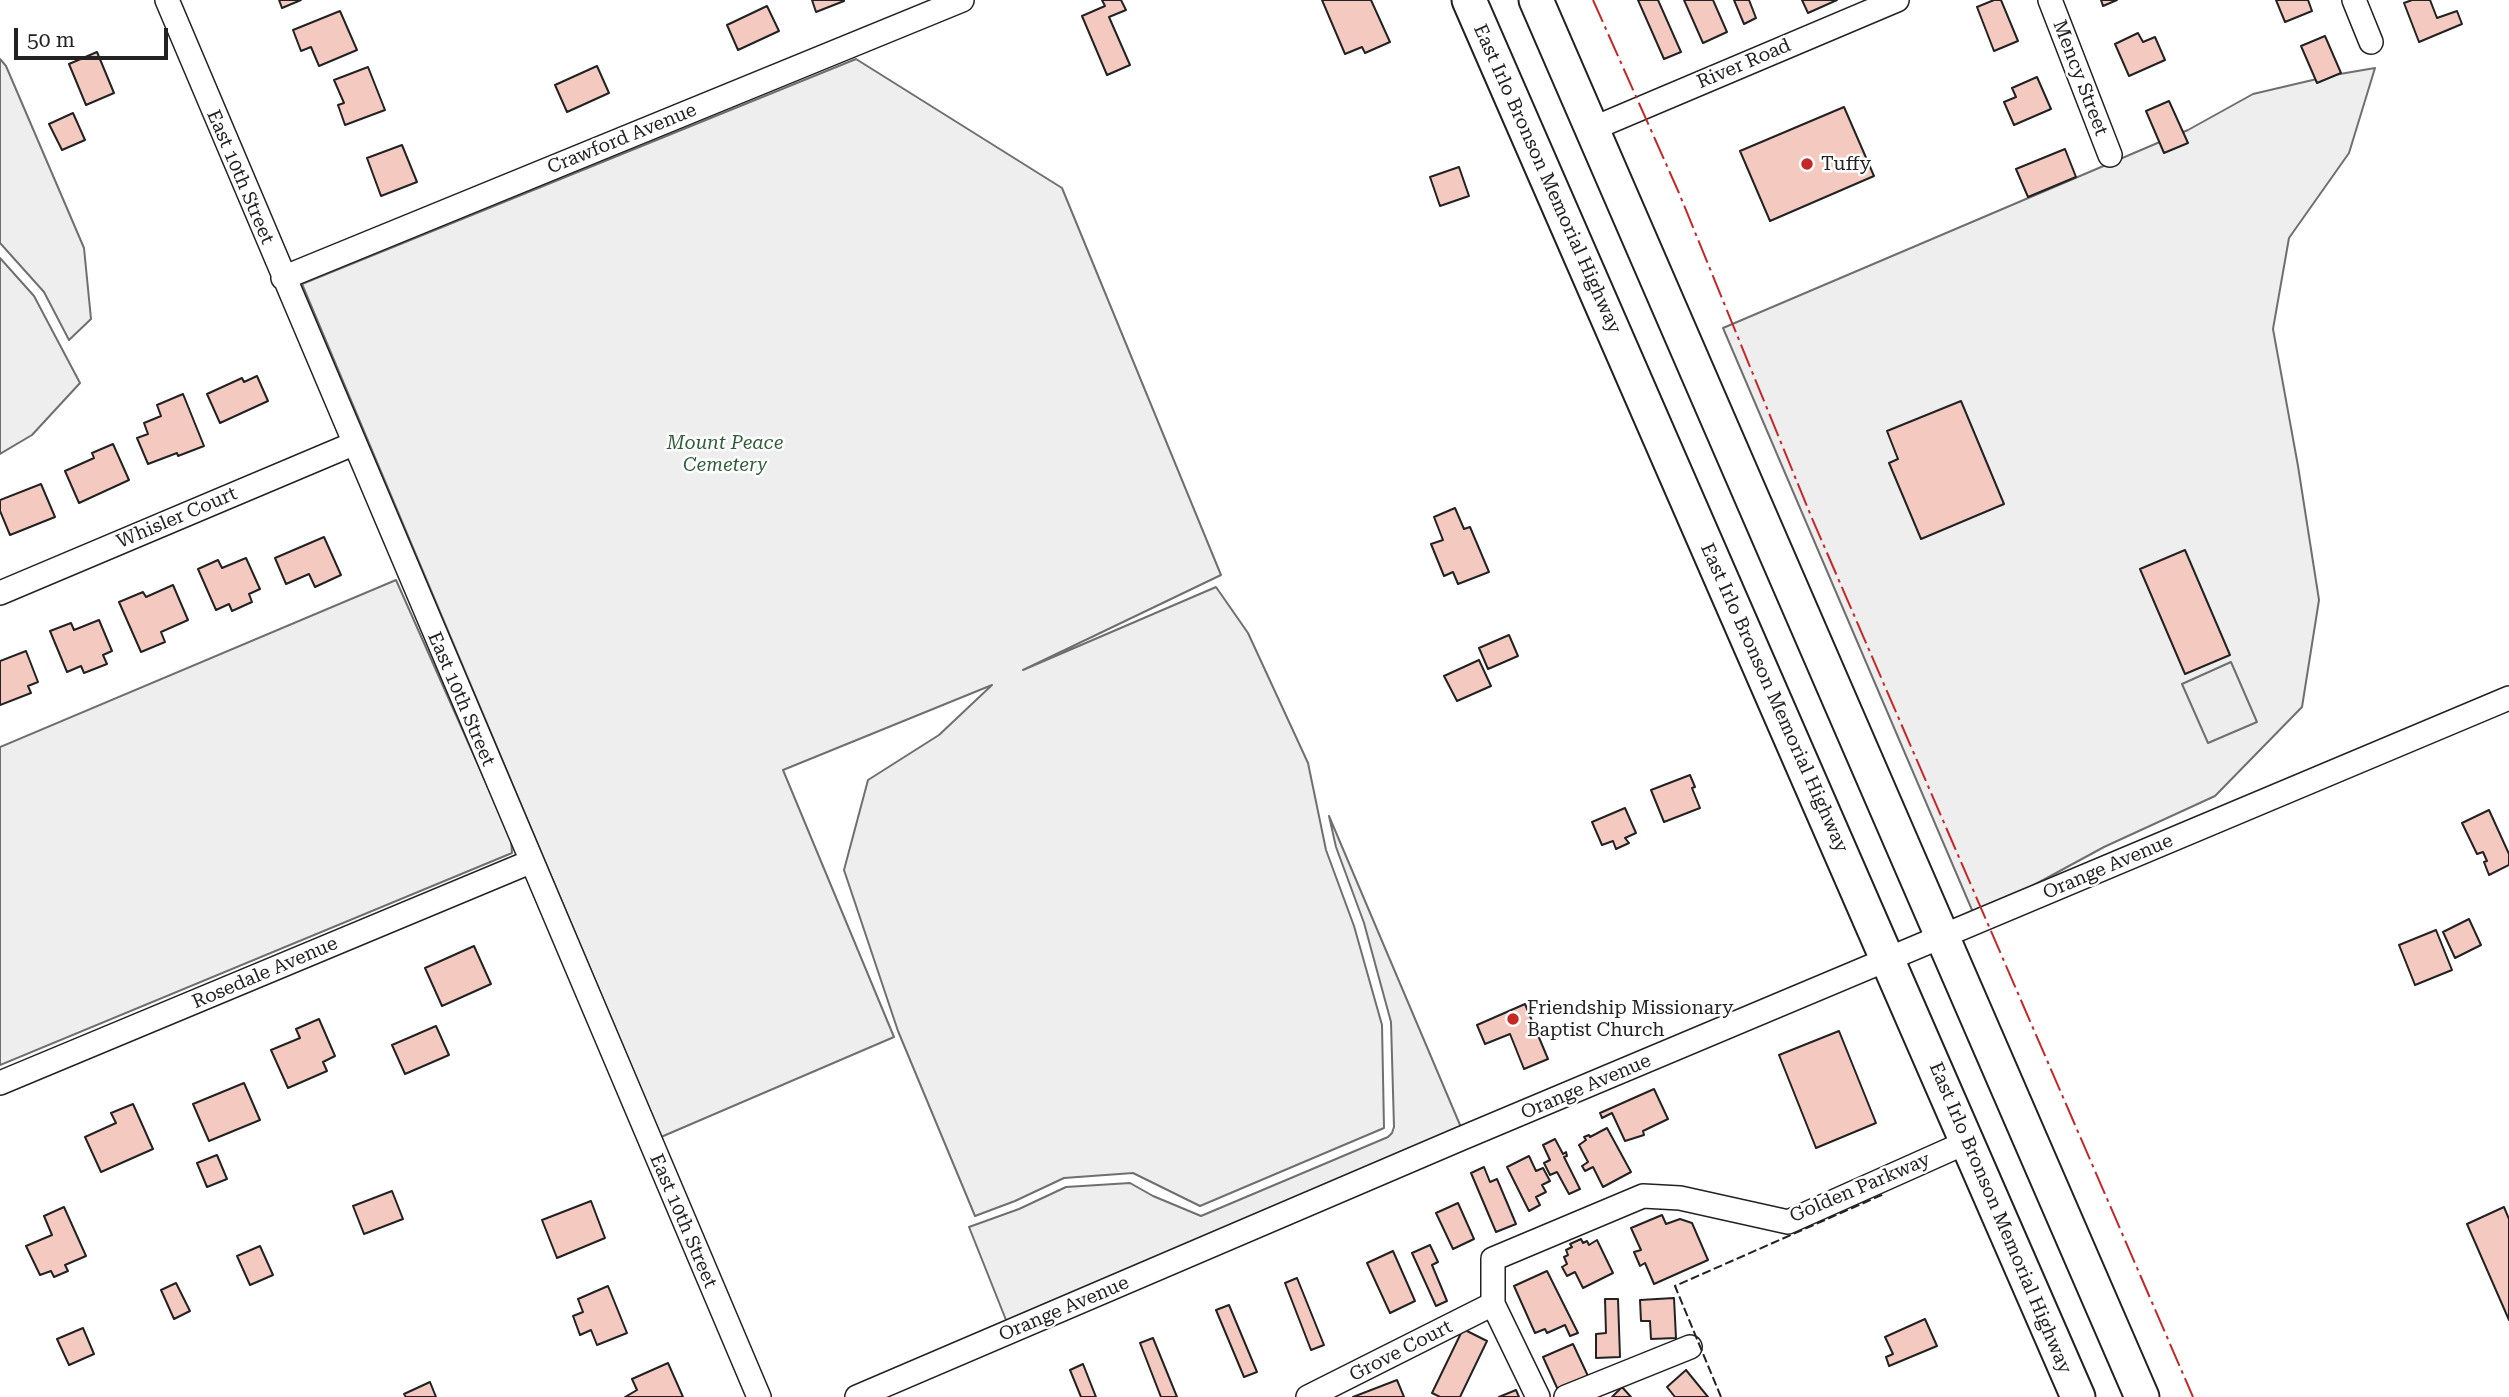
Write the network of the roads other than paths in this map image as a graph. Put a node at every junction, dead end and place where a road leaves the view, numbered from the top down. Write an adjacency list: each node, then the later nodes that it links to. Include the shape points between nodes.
1 (167, 0): 11 (street, East 10th Street)
2 (962, 0): 11 (street, Crawford Avenue)
3 (1469, 0): 17 (highway, East Irlo Bronson Memorial Highway)
4 (1536, 0): 9 (highway)
5 (1897, 0): 9 (street, River Road)
6 (2050, 0): 10 (street, Mency Street)
7 (2354, 0): 8 (street)
8 (2371, 42)
9 (1592, 129): 16 (highway)
10 (2109, 155)
11 (283, 278): 12 (street, East 10th Street)
12 (353, 444): 13 (street, Whisler Court); 15 (street, East 10th Street)
13 (0, 593)
14 (2509, 698): 16 (street, Orange Avenue)
15 (530, 862): 18 (street, Rosedale Avenue); 23 (street, East 10th Street)
16 (1944, 937): 17 (street, Orange Avenue); 29 (highway)
17 (1888, 960): 19 (highway, East Irlo Bronson Memorial Highway); 24 (street, Orange Avenue)
18 (0, 1083)
19 (1967, 1142): 20 (street, Golden Parkway, via 1788,1222 1680,1198 1643,1196 1493,1259); 28 (highway, East Irlo Bronson Memorial Highway)
20 (1493, 1304): 22 (street, Grove Court); 26 (street, Golden Parkway)
21 (1690, 1347): 27 (street)
22 (1334, 1392): 25 (street, Grove Court)
23 (759, 1397)
24 (857, 1397)
25 (1308, 1397)
26 (1538, 1397)
27 (1566, 1397)
28 (2078, 1397)
29 (2142, 1397)

